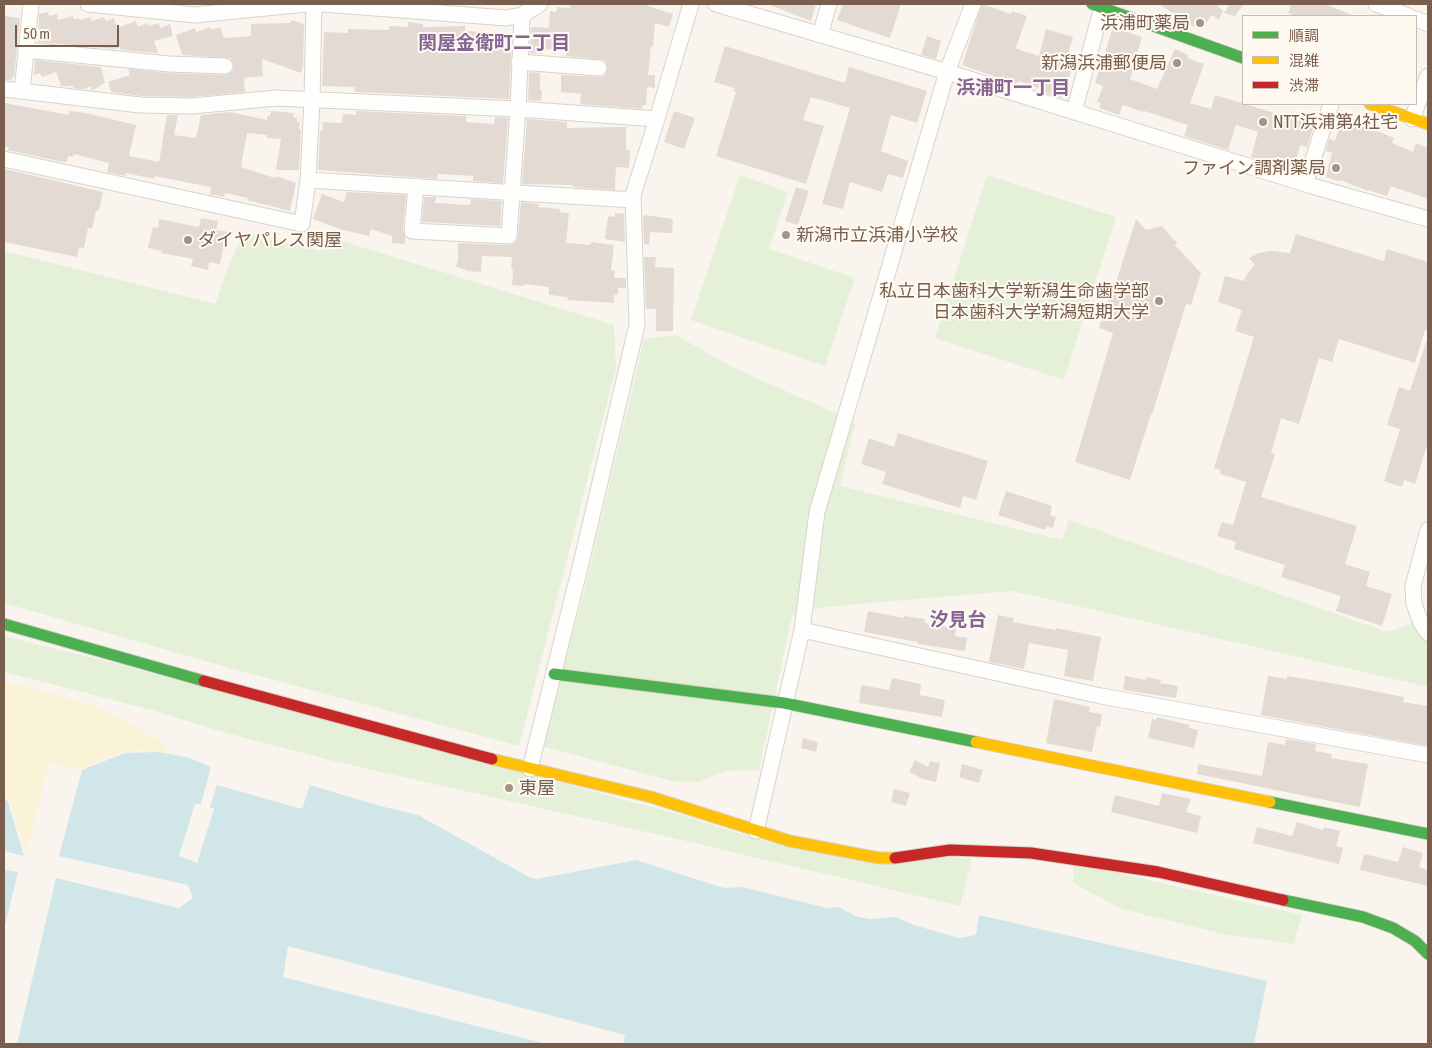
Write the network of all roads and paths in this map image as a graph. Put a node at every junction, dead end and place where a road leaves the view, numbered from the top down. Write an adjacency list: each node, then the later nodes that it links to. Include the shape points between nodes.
1 (31, 4): 18 (street)
2 (88, 4): 13 (street)
3 (306, 4): 13 (street)
4 (314, 4): 27 (street)
5 (324, 4): 15 (street, via 506,18)
6 (540, 4): 15 (street)
7 (691, 4): 34 (street)
8 (716, 4): 17 (street)
9 (829, 4): 17 (street)
10 (973, 4): 23 (street)
11 (1376, 4): 16 (street)
12 (1097, 6): 14 (street); 33 (street)
13 (196, 9)
14 (1124, 9): 19 (street)
15 (522, 15): 20 (street)
16 (1406, 15)
17 (820, 35): 23 (street)
18 (26, 50): 21 (street); 26 (street)
19 (1242, 58)
20 (519, 62): 22 (street); 32 (street)
21 (225, 66)
22 (599, 68)
23 (947, 72): 33 (street); 46 (street, via 817,512)
24 (1428, 76): 31 (street)
25 (4, 88): 26 (street)
26 (22, 91): 27 (street, via 140,105 192,106 276,98)
27 (312, 100): 32 (street); 38 (street)
28 (1330, 105): 39 (street)
29 (1373, 105): 35 (street)
30 (1417, 105): 35 (street)
31 (1417, 105)
32 (518, 109): 34 (street); 41 (street)
33 (1074, 112): 39 (street)
34 (657, 118): 42 (street)
35 (1412, 118): 36 (street)
36 (1428, 124)
37 (4, 159): 38 (street, via 302,224)
38 (308, 180): 40 (street)
39 (1305, 184): 43 (street)
40 (416, 186): 41 (street); 41 (street, via 412,231 509,236)
41 (513, 193): 42 (street)
42 (633, 200): 48 (street, via 636,325)
43 (1428, 219)
44 (1428, 530): 47 (street, via 1412,586 1414,604)
45 (4, 624): 51 (street)
46 (802, 630): 49 (street); 50 (street, via 1100,696)
47 (1428, 633)
48 (554, 674): 49 (street); 51 (street)
49 (784, 703): 52 (street); 53 (street)
50 (1428, 756)
51 (530, 769): 52 (street, via 651,797)
52 (756, 831): 54 (street, via 790,841 880,858 950,850 1031,853 1158,872 1363,917 1393,928 1415,941)
53 (1428, 834)
54 (1428, 954)

